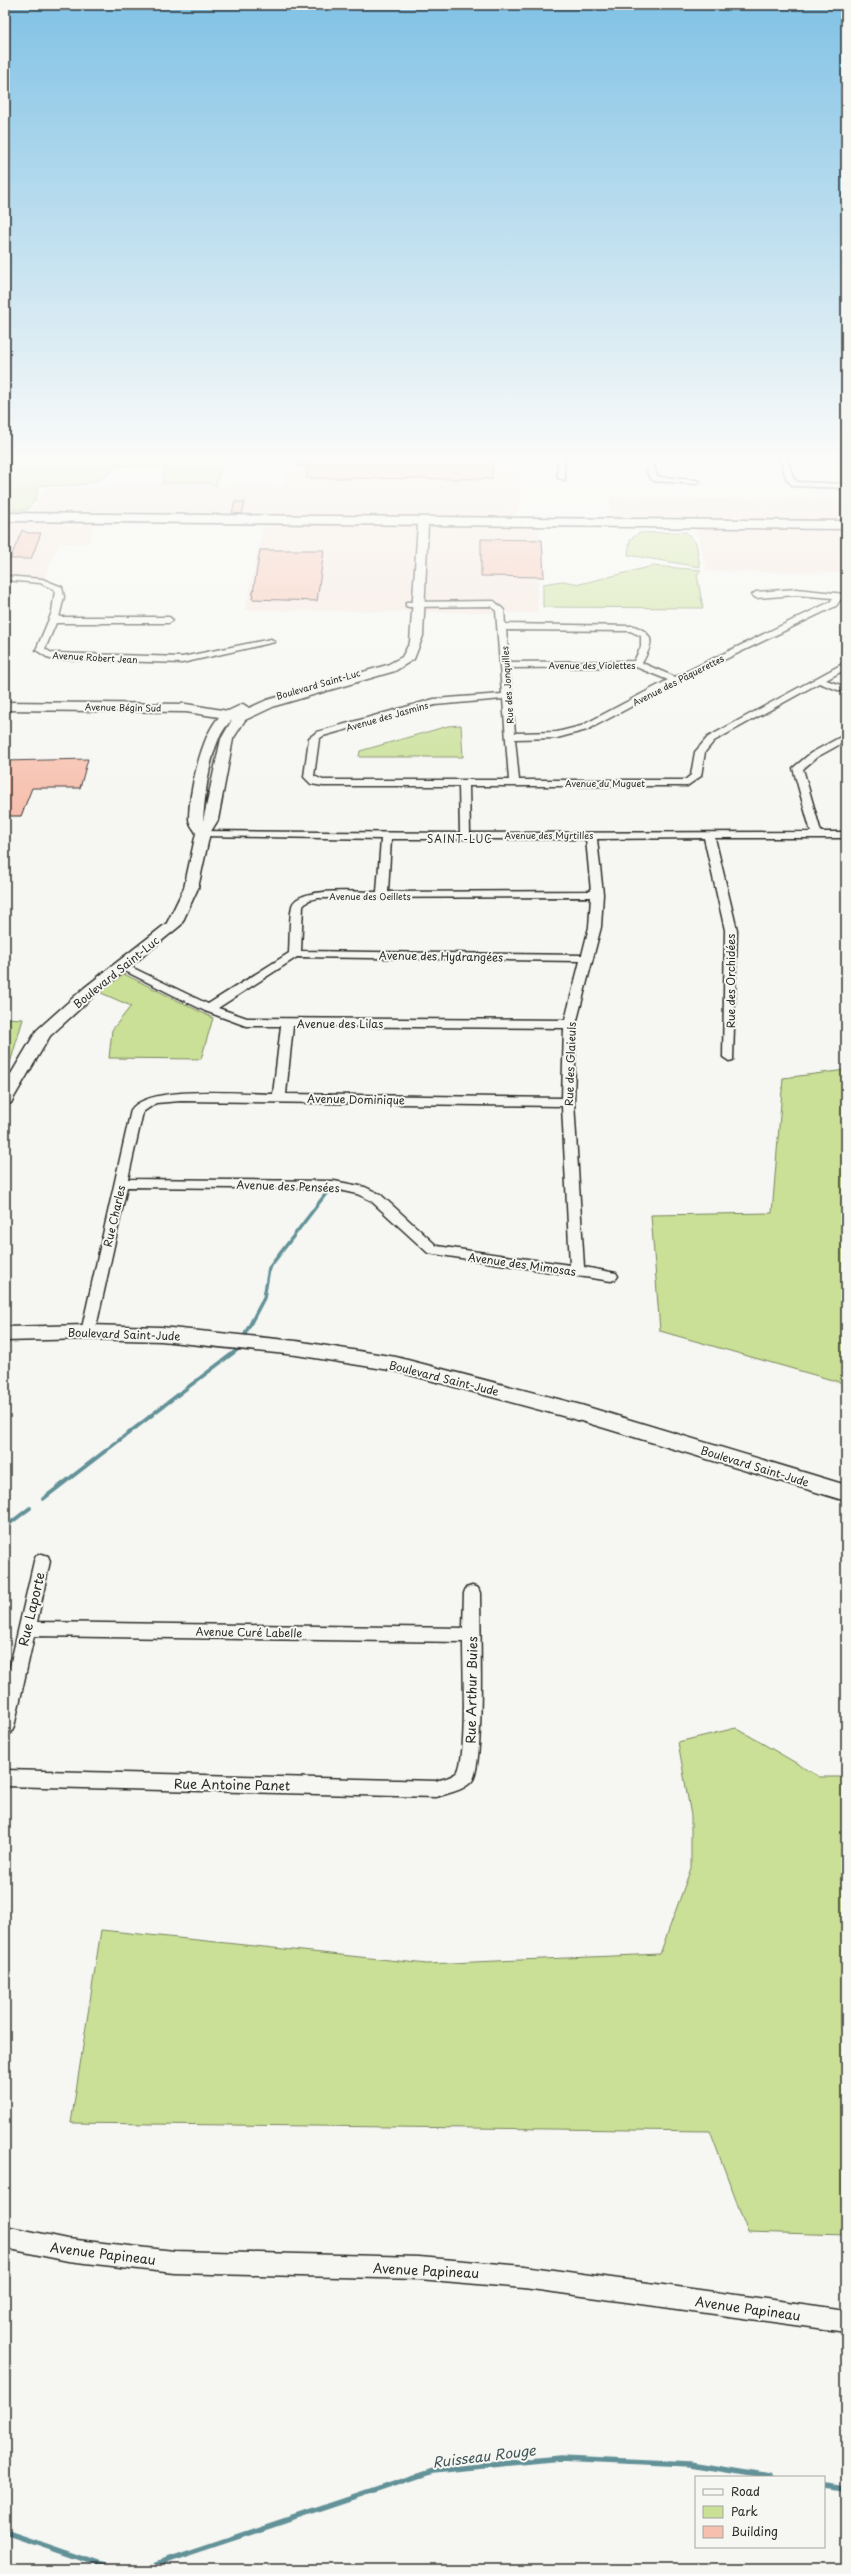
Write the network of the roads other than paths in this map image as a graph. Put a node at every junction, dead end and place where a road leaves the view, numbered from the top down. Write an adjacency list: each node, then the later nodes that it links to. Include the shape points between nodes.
1 (414, 576): 5 (street, Boulevard Saint-Luc)
2 (5, 578): 6 (street, Avenue Robert Jean, via 42,581 59,589 61,597)
3 (756, 595): 4 (street, via 796,592)
4 (842, 597): 13 (street, Avenue des Pâquerettes, via 833,604)
5 (413, 604): 8 (street, Rue des Jonquilles, via 494,604 500,610); 18 (street, Boulevard Saint-Luc, via 415,650 409,658 391,668 271,703)
6 (52, 620): 7 (street); 9 (street, Avenue Robert Jean, via 40,650 50,656 182,660)
7 (169, 620)
8 (503, 627): 10 (street, via 597,626 636,629 647,636 648,643); 11 (street, Rue des Jonquilles)
9 (271, 642)
10 (637, 664): 11 (street, Avenue des Violettes); 13 (street, Avenue des Violettes)
11 (506, 665): 16 (street, Rue des Jonquilles)
12 (846, 665): 14 (street, Avenue du Muguet)
13 (675, 680): 19 (street, Avenue des Pâquerettes, via 571,733)
14 (818, 680): 15 (street); 23 (street, Avenue du Muguet, via 711,739 700,752 699,772 687,783)
15 (846, 690)
16 (508, 696): 19 (street, Rue des Jonquilles); 21 (street, Avenue des Jasmins, via 434,702 320,734 314,738 309,777)
17 (5, 706): 18 (street, Avenue Bégin Sud, via 186,708)
18 (234, 717): 24 (street, Boulevard Saint-Luc, via 227,739 211,820)
19 (510, 736): 23 (street, Rue des Jonquilles)
20 (846, 737): 30 (street, via 814,755 798,768)
21 (315, 782): 22 (street, Avenue du Muguet)
22 (464, 783): 23 (street, Avenue du Muguet); 25 (street)
23 (514, 783)
24 (203, 833): 27 (street, Avenue des Myrtilles); 35 (street, Boulevard Saint-Luc, via 191,888 173,925)
25 (465, 835): 27 (street, Avenue des Myrtilles); 28 (street, Avenue des Myrtilles)
26 (846, 835): 30 (street, Avenue des Myrtilles)
27 (386, 836): 32 (street)
28 (591, 836): 29 (street, Avenue des Myrtilles); 31 (street, Rue des Glaieuls)
29 (709, 836): 30 (street, Avenue des Myrtilles); 39 (street, Rue des Orchidées, via 731,930)
30 (817, 836)
31 (598, 894): 32 (street, Avenue des Oeillets); 34 (street, Rue des Glaieuls, via 595,927)
32 (382, 896): 33 (street, Avenue des Oeillets, via 318,895 305,898 298,905)
33 (295, 954): 34 (street, Avenue des Hydrangées); 36 (street)
34 (586, 958): 38 (street, Rue des Glaieuls)
35 (123, 967): 36 (street, Avenue des Lilas); 41 (street, Boulevard Saint-Luc, via 90,991 43,1033)
36 (209, 1009): 37 (street, Avenue des Lilas, via 246,1022)
37 (287, 1023): 38 (street, Avenue des Lilas); 40 (street)
38 (570, 1024): 42 (street, Rue des Glaieuls)
39 (729, 1057)
40 (279, 1098): 42 (street, Avenue Dominique); 43 (street, Avenue Dominique, via 158,1098)
41 (5, 1099)
42 (568, 1102): 46 (street, Rue des Glaieuls)
43 (144, 1103): 44 (street, Rue Charles, via 137,1110)
44 (121, 1183): 45 (street, Avenue des Pensées, via 334,1185 358,1190 375,1197 420,1241); 49 (street, Rue Charles)
45 (433, 1250): 46 (street, Avenue des Mimosas)
46 (577, 1271): 47 (street, Avenue des Mimosas)
47 (611, 1276)
48 (5, 1331): 50 (street, Boulevard Saint-Jude)
49 (88, 1332): 50 (street, Boulevard Saint-Jude); 52 (street, Boulevard Saint-Jude, via 169,1334 296,1348 396,1364 581,1413)
50 (29, 1333): 51 (street, Boulevard Saint-Jude)
51 (5, 1334)
52 (846, 1493)
53 (42, 1561): 55 (street, Rue Laporte)
54 (472, 1594): 56 (street, Rue Arthur Buies)
55 (26, 1629): 56 (street, Avenue Curé Labelle); 57 (street, Rue Laporte)
56 (472, 1636): 59 (street, Rue Arthur Buies, via 471,1744 466,1775)
57 (5, 1727)
58 (5, 1778): 59 (street, Rue Antoine Panet, via 436,1789)
59 (458, 1782)
60 (5, 2237): 61 (street, Avenue Papineau, via 68,2250 174,2262 419,2268 524,2277)
61 (846, 2321)

